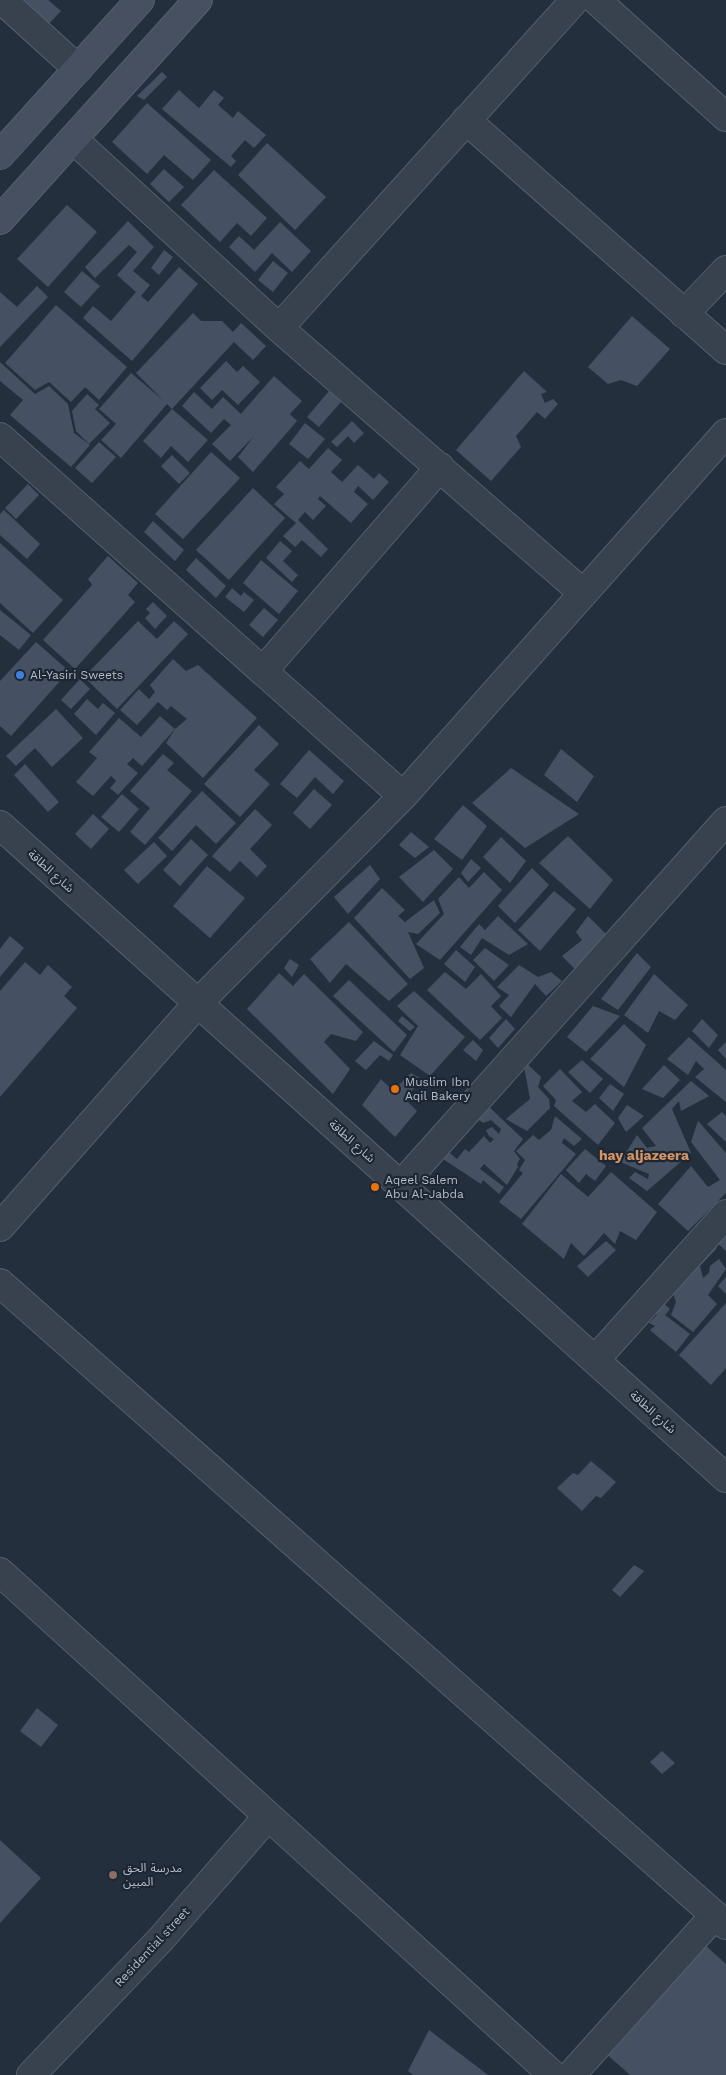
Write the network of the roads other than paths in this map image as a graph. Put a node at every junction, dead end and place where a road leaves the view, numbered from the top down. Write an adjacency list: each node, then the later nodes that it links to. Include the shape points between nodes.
1 (2, 0): 6 (street)
2 (140, 0): 6 (street)
3 (198, 0): 9 (street)
4 (575, 0): 8 (street)
5 (596, 0): 7 (street)
6 (78, 69): 10 (street)
7 (726, 116)
8 (466, 120): 13 (street); 14 (street)
9 (73, 140): 11 (street); 14 (street)
10 (0, 155)
11 (0, 220)
12 (726, 270): 13 (street)
13 (684, 314): 15 (street)
14 (279, 328): 18 (street)
15 (726, 350)
16 (726, 433): 19 (street)
17 (0, 437): 20 (street)
18 (440, 468): 19 (street); 20 (street)
19 (583, 593): 21 (street)
20 (263, 671): 21 (street)
21 (403, 796): 24 (street)
22 (726, 821): 25 (street)
23 (0, 825): 24 (street, شارع الطاقة)
24 (198, 1003): 25 (street, شارع الطاقة); 27 (street)
25 (401, 1185): 29 (street, شارع الطاقة)
26 (726, 1214): 29 (street)
27 (0, 1227)
28 (0, 1284): 33 (street)
29 (595, 1360): 30 (street, شارع الطاقة)
30 (726, 1478)
31 (0, 1572): 32 (street)
32 (268, 1816): 34 (street, Residential street, via 161,1939); 35 (street)
33 (720, 1920): 36 (street)
34 (31, 2075)
35 (553, 2075)
36 (571, 2075)

